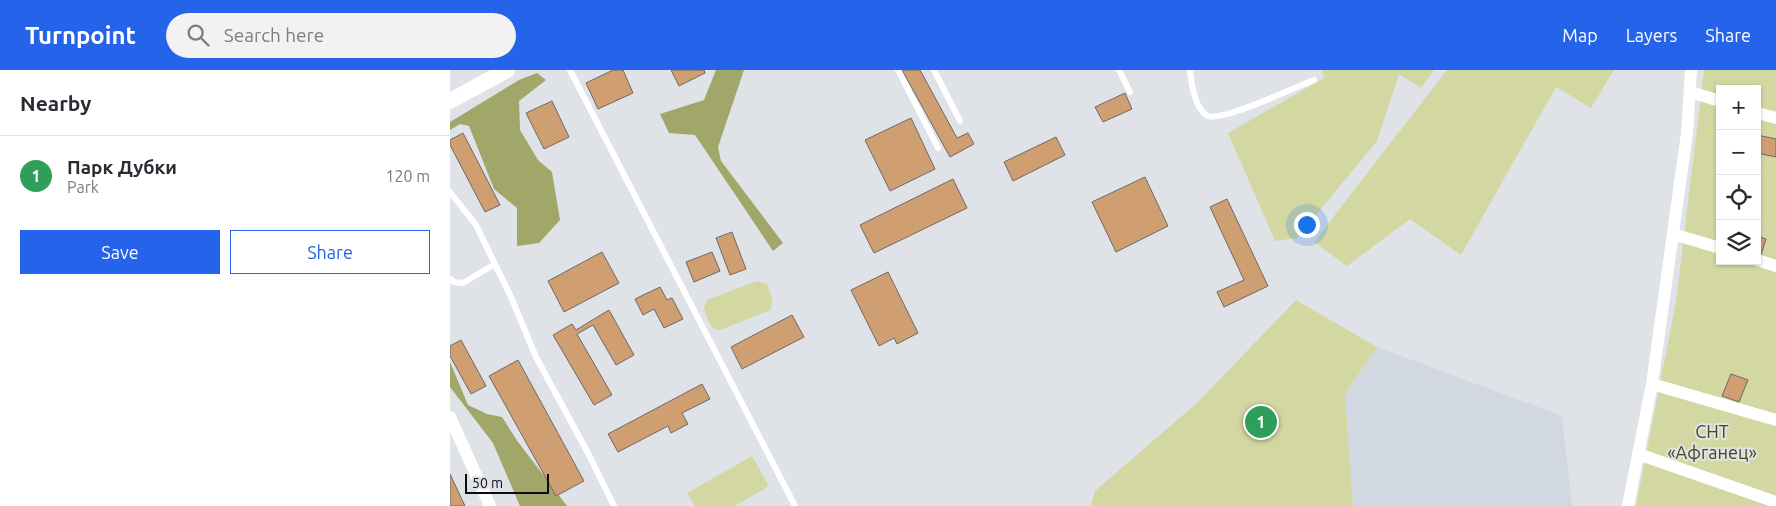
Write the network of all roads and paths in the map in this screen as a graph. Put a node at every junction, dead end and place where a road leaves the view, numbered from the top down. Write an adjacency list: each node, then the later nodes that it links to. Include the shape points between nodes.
1 (508, 70): 12 (street)
2 (570, 70): 31 (lane)
3 (898, 70): 16 (lane)
4 (934, 70): 15 (lane)
5 (1119, 70): 9 (lane)
6 (1190, 70): 8 (lane, via 1198,104 1204,113 1215,117 1225,116)
7 (1691, 70): 10 (street)
8 (1314, 80)
9 (1130, 92)
10 (1690, 92): 11 (street); 18 (street)
11 (1716, 100)
12 (450, 101)
13 (1761, 114): 14 (street)
14 (1776, 118)
15 (960, 121)
16 (938, 148)
17 (451, 195): 21 (lane, via 476,225)
18 (1673, 234): 19 (street); 24 (street)
19 (1716, 247)
20 (1761, 261): 22 (street)
21 (495, 264): 23 (lane, via 463,283); 30 (lane, via 536,357)
22 (1776, 266)
23 (450, 279)
24 (1652, 384): 26 (street); 27 (street)
25 (450, 417): 29 (street)
26 (1776, 420)
27 (1638, 454): 28 (street); 32 (street)
28 (1776, 502)
29 (490, 506)
30 (614, 506)
31 (795, 506)
32 (1628, 506)

